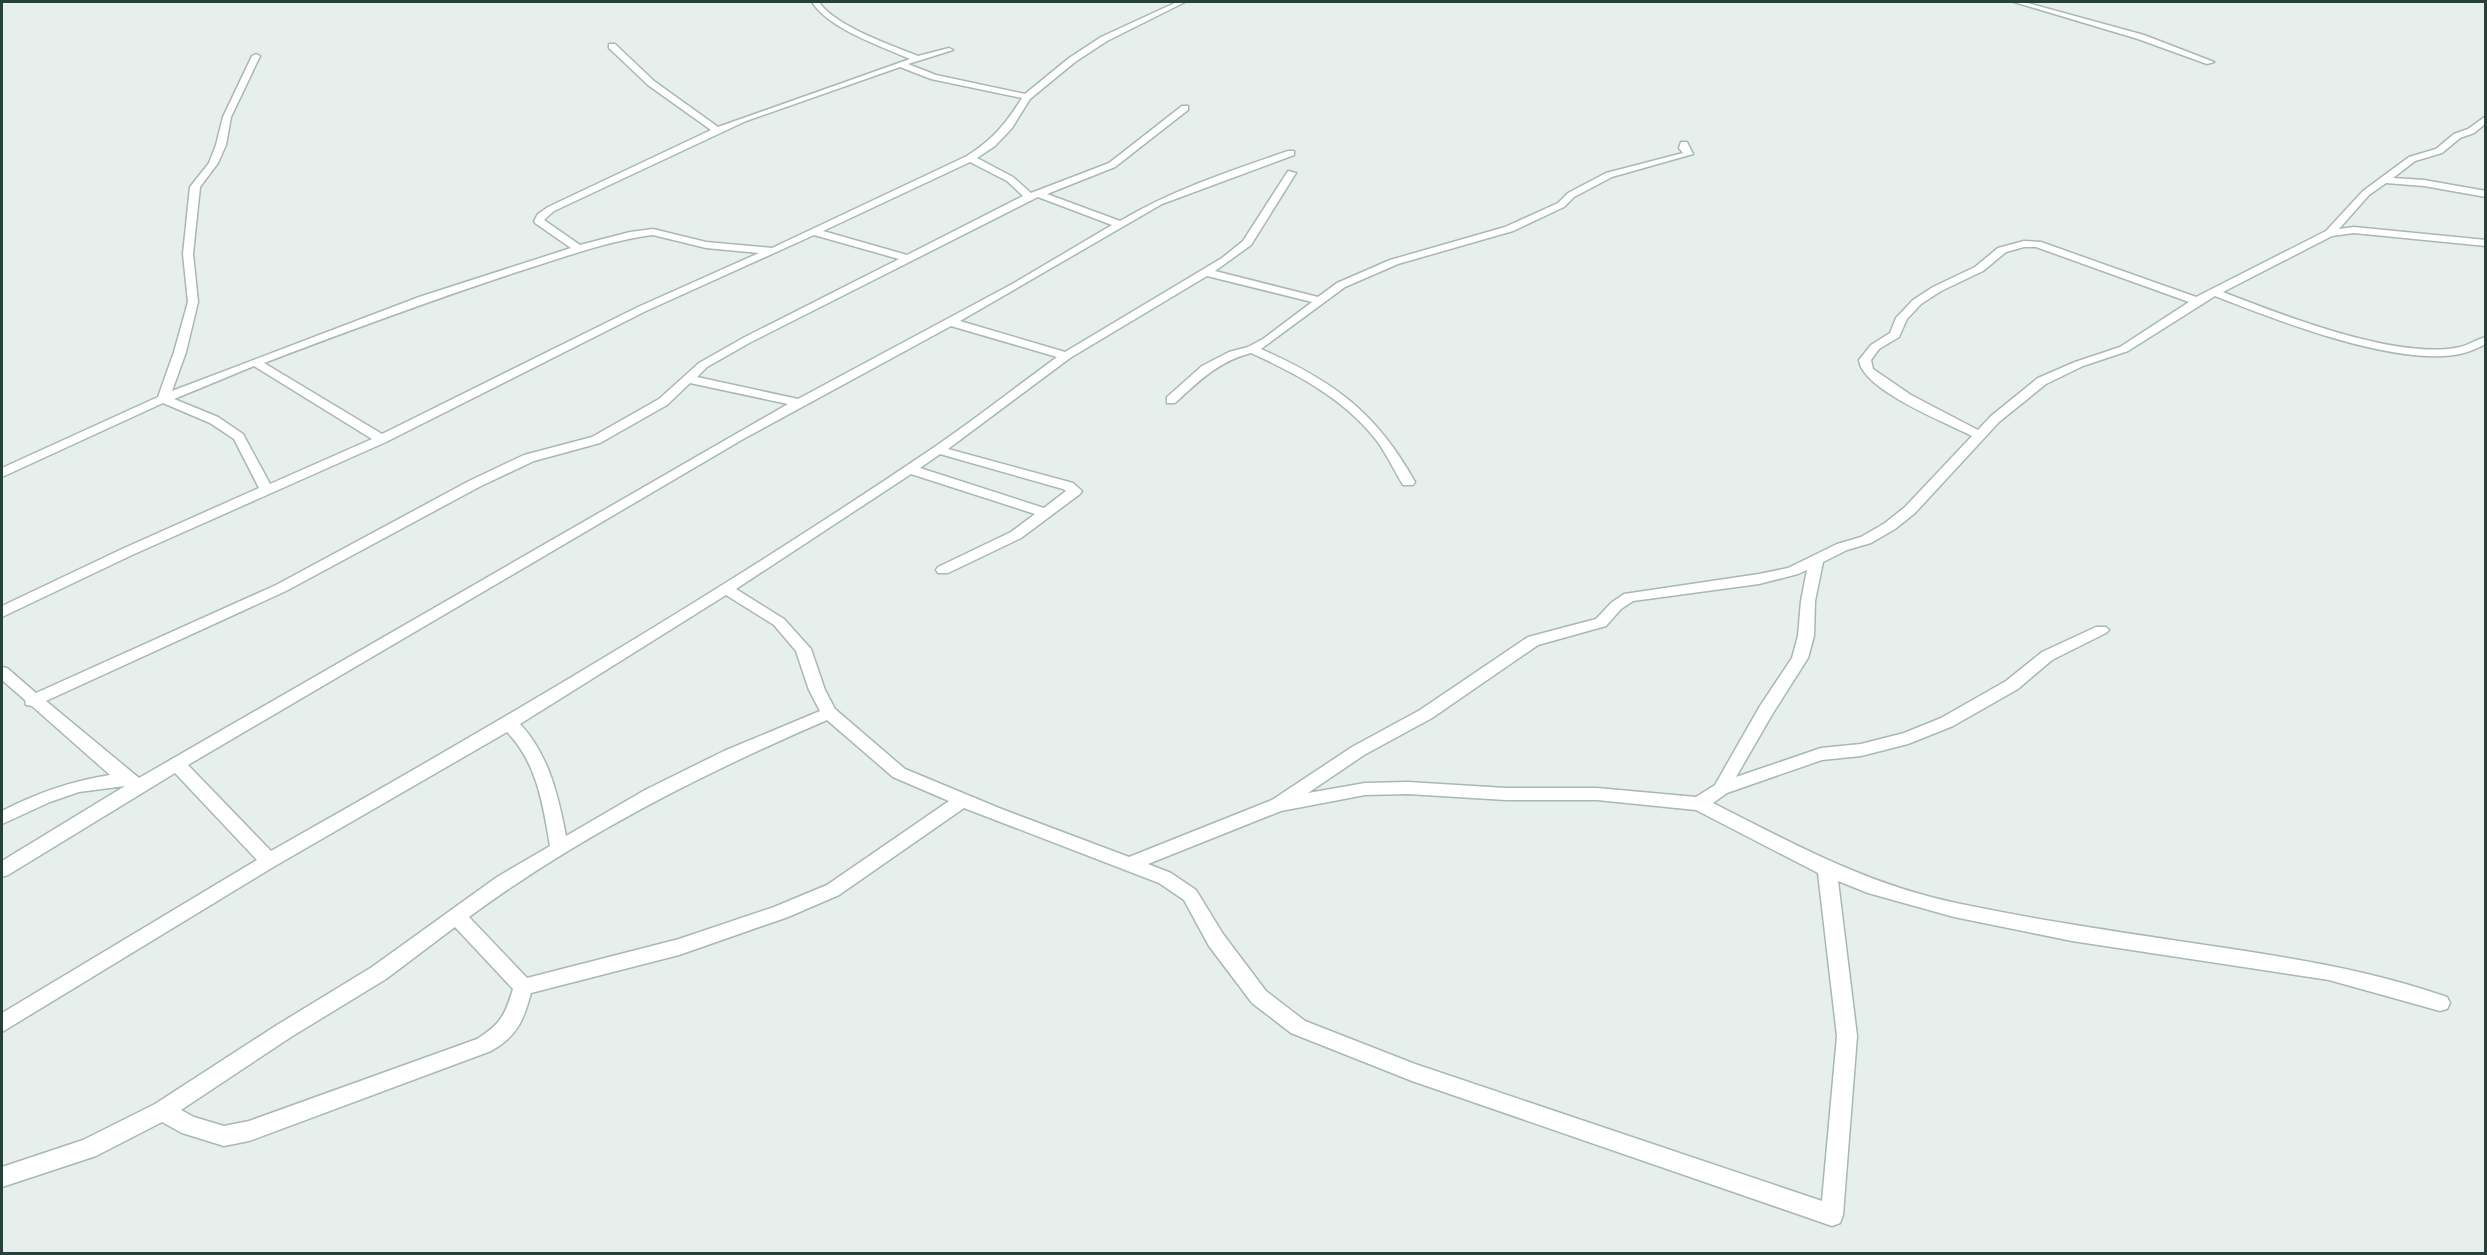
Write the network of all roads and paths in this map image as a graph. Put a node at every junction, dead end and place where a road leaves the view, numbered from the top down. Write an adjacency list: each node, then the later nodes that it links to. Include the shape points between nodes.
1 (816, 2): 7 (street, via 844,25)
2 (1182, 2): 10 (street, via 1104,39)
3 (2018, 2): 8 (street, via 2141,37)
4 (612, 46): 13 (street, via 651,83)
5 (949, 50): 7 (street)
6 (256, 56): 38 (street, via 227,117 213,163 195,187 188,254 193,302)
7 (917, 59): 9 (street)
8 (2210, 62)
9 (900, 64): 10 (street, via 934,76); 13 (street)
10 (1027, 97): 16 (street, via 1009,126 992,144)
11 (1185, 108): 20 (street, via 1112,165)
12 (2486, 118): 18 (street, via 2439,151 2418,156)
13 (717, 130): 25 (street, via 541,216 538,221 542,225 558,232)
14 (1684, 144): 30 (street, via 1688,154 1609,175 1571,195 1561,205 1509,229 1394,262 1341,285)
15 (1291, 153): 21 (street, via 1159,202)
16 (970, 158): 20 (street, via 1007,176); 22 (street)
17 (1291, 173): 28 (street, via 1247,243)
18 (2384, 180): 19 (street); 23 (street, via 2366,193)
19 (2486, 194)
20 (1034, 196): 21 (street); 27 (street)
21 (1121, 225): 32 (street)
22 (814, 232): 26 (street); 27 (street)
23 (2330, 233): 24 (street, via 2354,230); 29 (street)
24 (2486, 243)
25 (578, 249): 26 (street, via 653,232 706,246); 36 (street, via 423,299)
26 (773, 251): 42 (street, via 642,309)
27 (910, 259): 37 (street, via 747,340 703,365)
28 (1209, 273): 30 (street); 35 (street)
29 (2217, 293): 31 (street); 33 (street, via 2308,327 2385,347 2444,351 2477,346)
30 (1320, 301): 34 (street)
31 (2197, 301): 41 (street, via 2124,350 2042,381); 41 (street, via 2037,244 2002,250 1979,269 1937,289 1902,318 1894,335 1875,347 1865,360 1866,366 1886,384)
32 (948, 321): 35 (street); 40 (street)
33 (2486, 340)
34 (1252, 349): 39 (street, via 1206,368); 46 (street, via 1302,372 1341,398 1370,424)
35 (1066, 356): 43 (street)
36 (255, 362): 38 (street); 42 (street)
37 (688, 379): 40 (street); 55 (street, via 663,402 596,440 529,458 492,475 281,588)
38 (163, 399): 45 (street); 47 (street, via 214,420 238,437)
39 (1171, 400)
40 (799, 404): 58 (street)
41 (1979, 435): 49 (street, via 1910,510 1890,526 1866,540)
42 (382, 438): 47 (street)
43 (938, 450): 44 (street); 48 (street, via 1073,488 1072,495)
44 (910, 470): 48 (street); 51 (street)
45 (2, 473)
46 (1408, 482)
47 (267, 489): 52 (street)
48 (1046, 513): 50 (street, via 1016,535)
49 (1817, 558): 60 (street, via 1800,658); 63 (street, via 1793,571 1760,579 1629,597 1601,623 1533,641 1426,714 1358,751)
50 (943, 570)
51 (726, 589): 56 (street, via 779,622 803,649); 57 (street)
52 (2, 612)
53 (2101, 630): 60 (street, via 2047,656 2012,685 1947,722 1908,738 1861,750 1821,754)
54 (2, 672): 55 (street)
55 (33, 701): 59 (street)
56 (829, 713): 61 (street, via 899,773); 65 (street, via 720,760)
57 (509, 723): 65 (street, via 523,736 540,764); 66 (street)
58 (177, 764): 59 (street); 66 (street)
59 (132, 783): 64 (street, via 78,786 44,797); 69 (street)
60 (1721, 789): 62 (street)
61 (963, 800): 67 (street); 71 (street, via 833,890 679,947)
62 (1699, 804): 63 (street, via 1597,794 1408,788 1365,789); 68 (street)
63 (1278, 805): 67 (street)
64 (2, 818)
65 (560, 849): 70 (street, via 503,882)
66 (270, 861): 73 (street)
67 (1130, 864): 68 (street, via 1165,878 1190,895 1216,940 1258,997 1298,1027 1412,1072 1832,1215 1847,1036)
68 (1827, 869): 72 (street, via 1868,886 1954,910 2072,933 2329,972)
69 (2, 870)
70 (456, 916): 71 (street); 74 (street, via 379,973)
71 (523, 987): 74 (street, via 511,1027 484,1045 249,1131 225,1136 189,1126)
72 (2440, 1003)
73 (2, 1023)
74 (162, 1111): 75 (street, via 88,1149)
75 (2, 1177)

